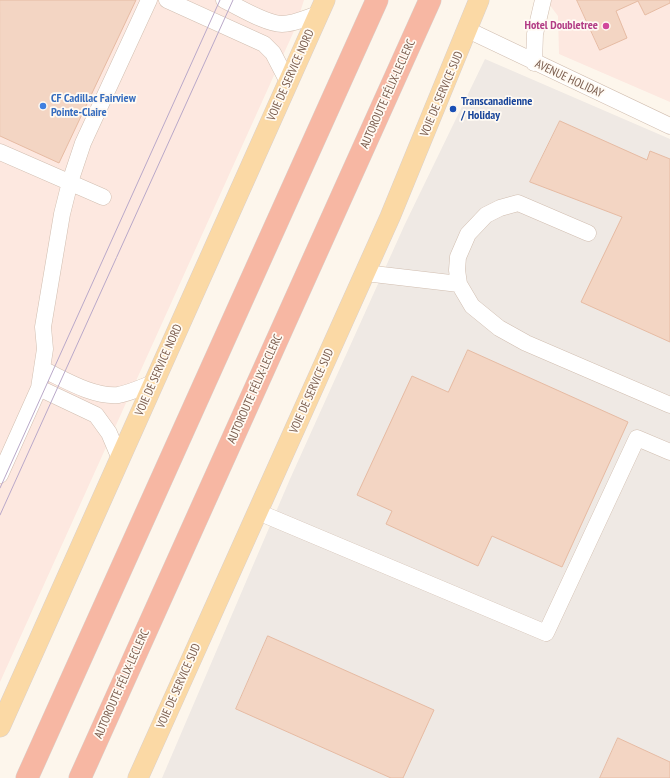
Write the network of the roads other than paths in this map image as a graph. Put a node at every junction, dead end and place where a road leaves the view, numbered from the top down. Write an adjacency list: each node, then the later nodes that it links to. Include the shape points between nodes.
1 (149, 0): 15 (street, via 83,143)
2 (167, 0): 12 (street, via 264,44 273,52)
3 (224, 0): 9 (street, via 280,24 292,22)
4 (377, 0): 29 (highway)
5 (430, 0): 30 (highway, AUTOROUTE FÉLIX-LECLERC)
6 (479, 0): 10 (main road, VOIE DE SERVICE SUD)
7 (489, 0): 10 (main road)
8 (543, 0): 11 (street, via 535,34)
9 (321, 7): 12 (main road, VOIE DE SERVICE NORD)
10 (468, 30): 11 (street, AVENUE HOLIDAY); 18 (main road, VOIE DE SERVICE SUD)
11 (534, 63): 13 (street, AVENUE HOLIDAY)
12 (288, 82): 21 (main road, VOIE DE SERVICE NORD)
13 (670, 126)
14 (0, 152): 15 (street)
15 (70, 182): 16 (street); 20 (street, via 62,214 43,327 45,349)
16 (103, 197)
17 (588, 233): 19 (street, via 518,203 500,208 486,215 468,234 458,257 456,270)
18 (365, 273): 19 (street); 27 (main road, VOIE DE SERVICE SUD)
19 (460, 284): 23 (street, via 472,306 498,328 526,343)
20 (42, 369): 21 (street, via 84,388 105,394 127,393); 22 (street)
21 (154, 383): 25 (main road, VOIE DE SERVICE NORD)
22 (39, 388): 25 (street, via 96,415 109,433); 26 (street)
23 (670, 405)
24 (670, 452): 27 (street, via 637,438 546,633)
25 (120, 459): 28 (main road, VOIE DE SERVICE NORD)
26 (0, 475)
27 (258, 512): 31 (main road, VOIE DE SERVICE SUD)
28 (0, 727)
29 (27, 778)
30 (80, 778)
31 (138, 778)

